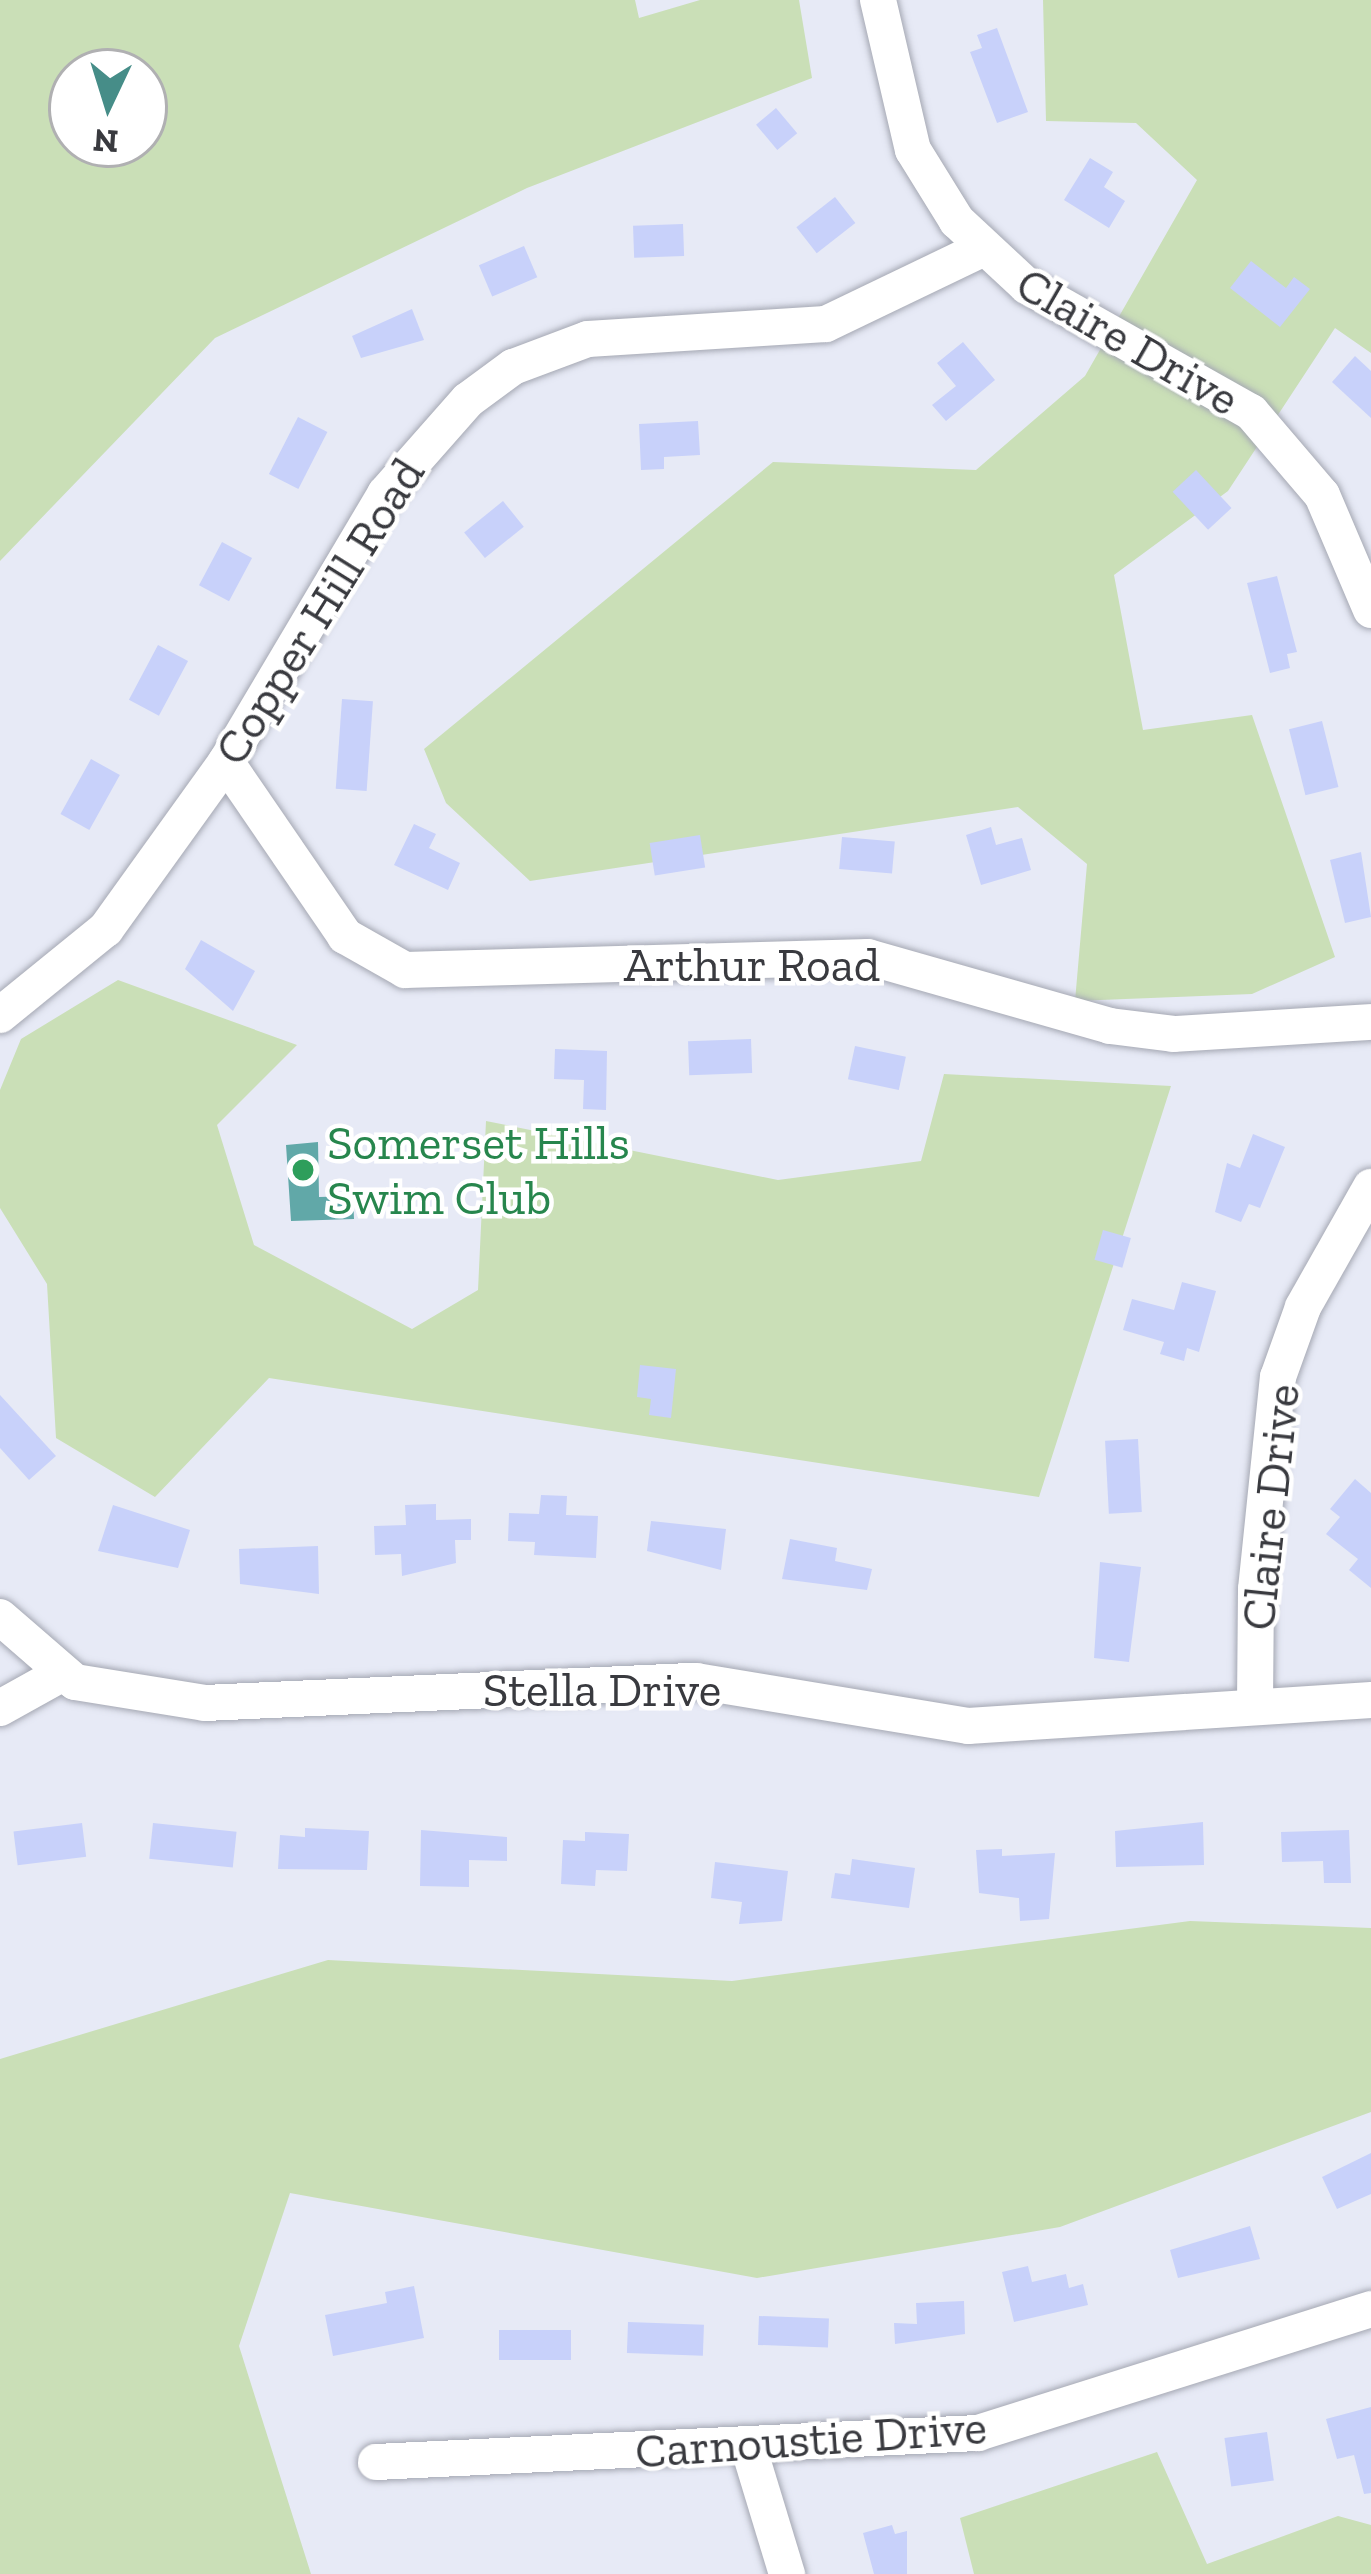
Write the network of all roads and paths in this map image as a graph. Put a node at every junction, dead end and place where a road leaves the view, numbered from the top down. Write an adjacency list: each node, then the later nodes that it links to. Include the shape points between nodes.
1 (878, 0): 2 (street, Claire Drive, via 913,150)
2 (982, 249): 3 (street, Claire Drive, via 1027,286 1251,412 1322,495); 4 (street, Copper Hill Road, via 826,324 589,339 513,367 412,456)
3 (1371, 610)
4 (226, 762): 5 (street, Copper Hill Road, via 106,928); 6 (street, Arthur Road, via 345,936 405,970 868,957 1110,1026 1174,1034)
5 (0, 1015)
6 (1371, 1022)
7 (1371, 1186): 11 (street, Claire Drive, via 1304,1306 1278,1377 1261,1509)
8 (0, 1617): 9 (street, Stella Drive)
9 (61, 1674): 11 (street, Stella Drive, via 119,1695 205,1703 697,1681 968,1726); 12 (street)
10 (1371, 1700): 11 (street, Stella Drive)
11 (1255, 1704)
12 (0, 1708)
13 (1371, 2309): 14 (street, Carnoustie Drive, via 978,2434)
14 (749, 2449): 15 (street, Carnoustie Drive); 16 (street)
15 (376, 2462)
16 (787, 2574)

